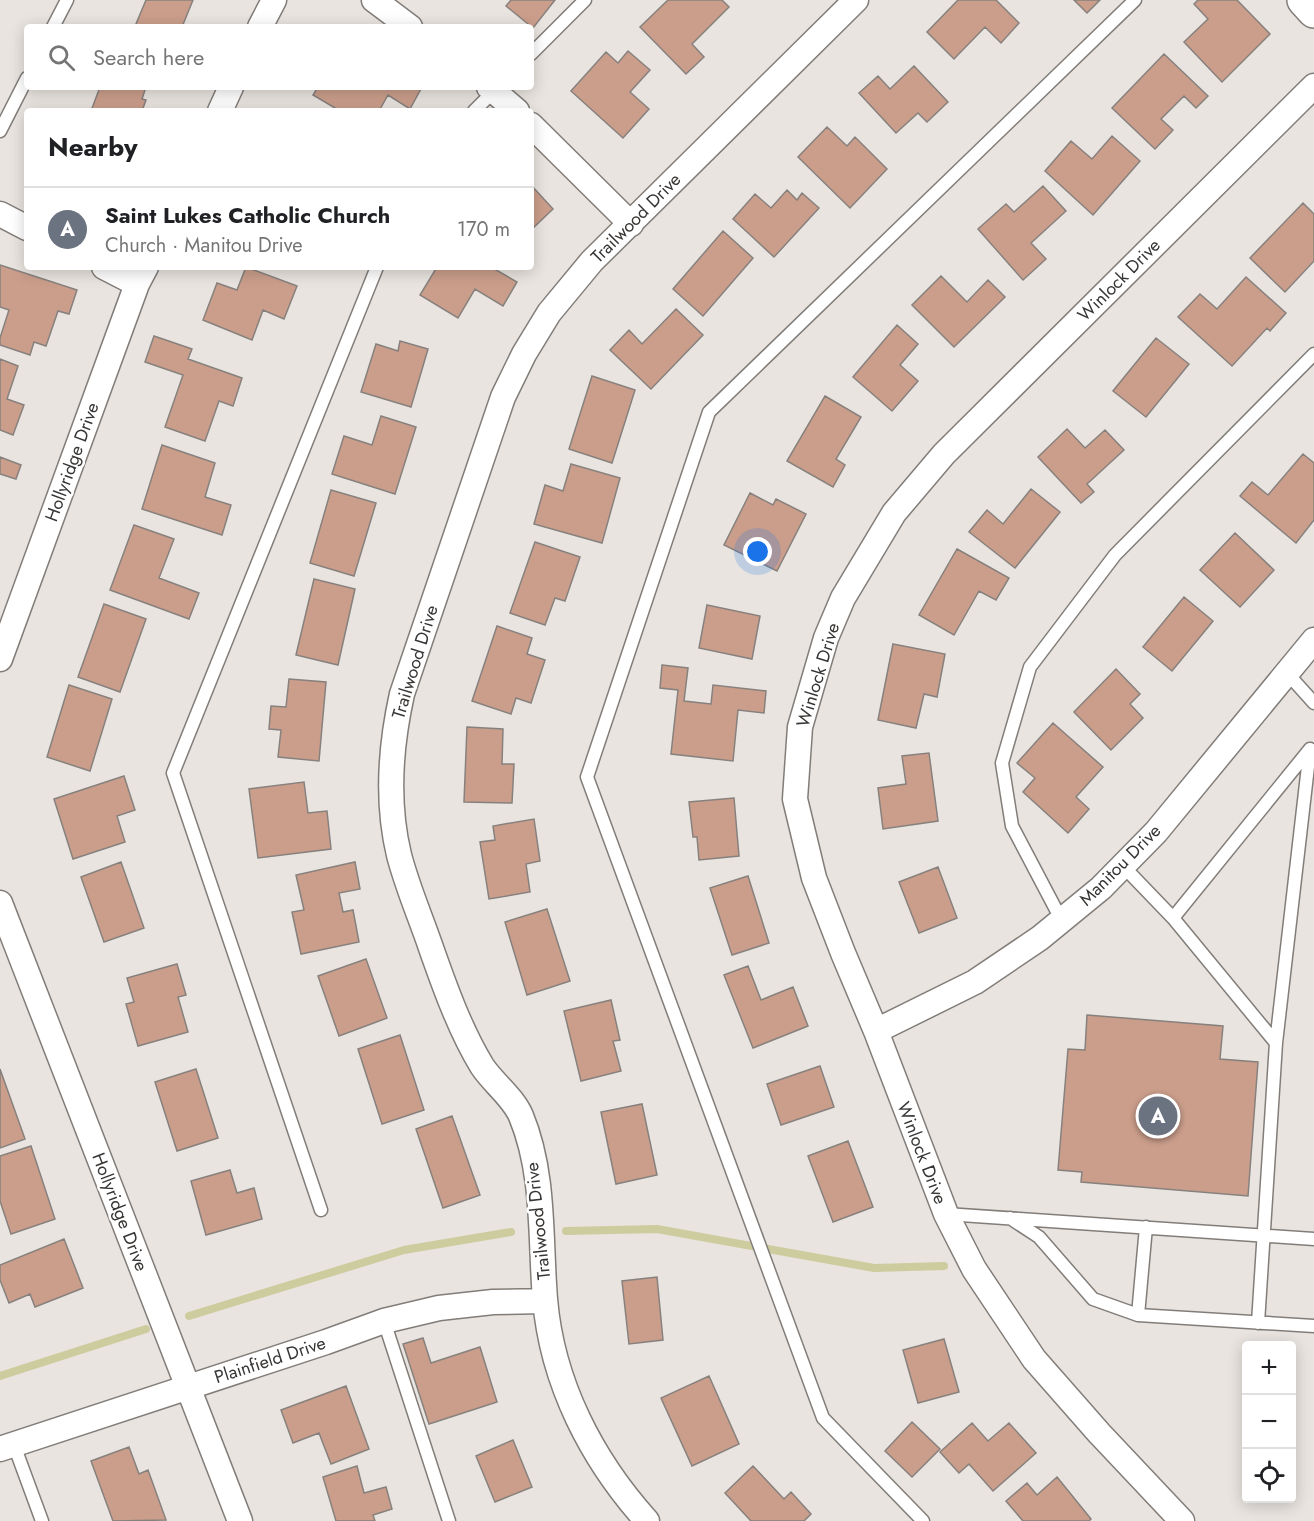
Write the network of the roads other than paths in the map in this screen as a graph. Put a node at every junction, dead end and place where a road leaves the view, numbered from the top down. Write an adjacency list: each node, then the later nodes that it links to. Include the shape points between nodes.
1 (67, 0): 9 (lane)
2 (274, 0): 10 (street)
3 (375, 0): 11 (street)
4 (585, 0): 12 (lane)
5 (856, 0): 24 (street, Trailwood Drive)
6 (1136, 0): 58 (lane, via 709,412 587,777 824,1418)
7 (1304, 0): 8 (main road)
8 (1314, 11)
9 (55, 24)
10 (262, 24)
11 (406, 24)
12 (534, 51)
13 (24, 84): 22 (lane)
14 (1314, 86): 39 (street, Winlock Drive, via 944,454 894,513 843,598 826,638 800,727 795,799 814,878)
15 (230, 90): 18 (street)
16 (492, 90): 19 (lane)
17 (496, 90): 20 (street)
18 (221, 108)
19 (477, 108)
20 (514, 108)
21 (534, 128): 24 (street)
22 (0, 131)
23 (0, 214): 25 (street)
24 (631, 224): 47 (street, Trailwood Drive, via 592,261 549,313 503,397 402,694 392,755 390,789 400,857 439,972 483,1066 520,1114 533,1157 542,1222)
25 (24, 226)
26 (116, 270): 28 (street)
27 (376, 270): 41 (lane, via 173,772)
28 (141, 276): 31 (street, Hollyridge Drive)
29 (1314, 354): 38 (lane, via 1115,555 1030,667 1002,764 1012,826)
30 (1314, 639): 32 (street, Manitou Drive)
31 (0, 659)
32 (1287, 673): 33 (lane); 35 (street, Manitou Drive, via 1156,832)
33 (1314, 703)
34 (1312, 747): 37 (lane); 40 (lane)
35 (1123, 866): 37 (lane); 38 (street, Manitou Drive)
36 (0, 903): 52 (street, Hollyridge Drive)
37 (1173, 918): 40 (lane)
38 (1062, 921): 39 (street, Manitou Drive, via 975,982)
39 (876, 1031): 42 (street, Winlock Drive)
40 (1276, 1043): 45 (lane)
41 (321, 1210)
42 (946, 1214): 43 (lane); 59 (street, Winlock Drive, via 974,1269 1034,1359)
43 (1009, 1217): 44 (lane); 48 (lane, via 1039,1237 1093,1299)
44 (1146, 1227): 45 (lane); 48 (lane)
45 (1263, 1236): 46 (lane); 50 (lane)
46 (1314, 1239)
47 (545, 1301): 49 (street, Plainfield Drive, via 439,1308); 57 (street, Trailwood Drive, via 553,1350 579,1423 620,1490)
48 (1138, 1315): 50 (lane)
49 (384, 1321): 52 (street, Plainfield Drive); 56 (lane)
50 (1258, 1323): 51 (lane)
51 (1314, 1326)
52 (188, 1386): 53 (street, Plainfield Drive); 55 (street, Hollyridge Drive)
53 (7, 1447): 54 (lane)
54 (42, 1521)
55 (240, 1521)
56 (449, 1521)
57 (647, 1521)
58 (923, 1521)
59 (1182, 1521)

